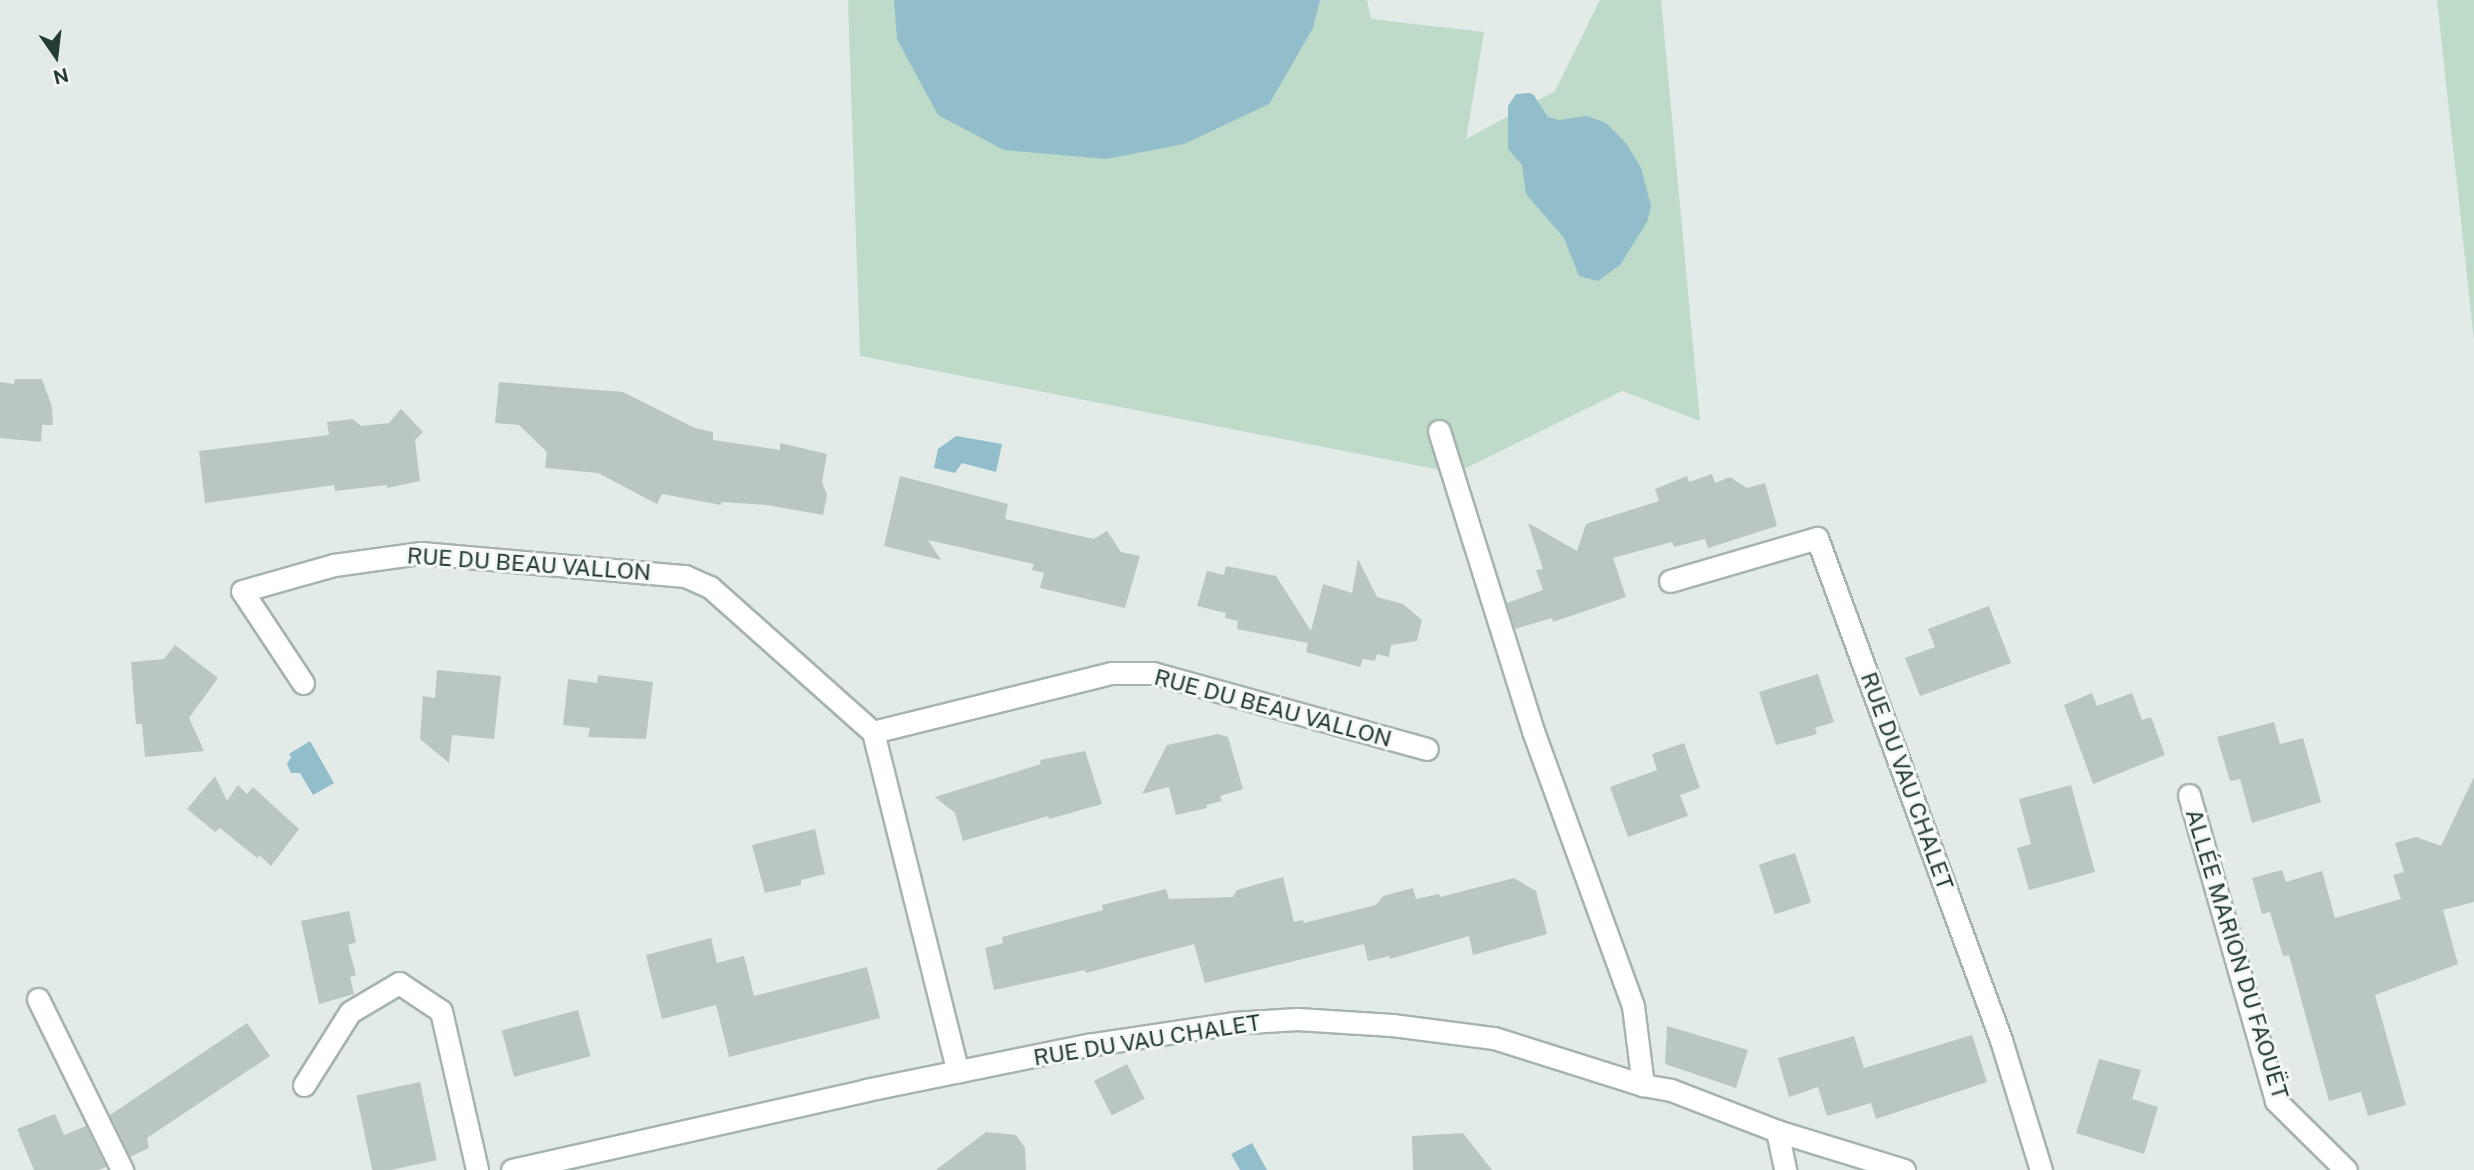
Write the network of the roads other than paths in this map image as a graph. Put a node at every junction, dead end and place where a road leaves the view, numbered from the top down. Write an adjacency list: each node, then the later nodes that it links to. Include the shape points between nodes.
1 (1439, 431): 10 (street, via 1533,731 1633,1006)
2 (1670, 581): 17 (street, RUE DU VAU CHALET, via 1818,538 2001,1040)
3 (303, 683): 4 (street, RUE DU BEAU VALLON, via 242,591 334,565 397,555 455,555 697,580 731,603)
4 (873, 732): 5 (street, RUE DU BEAU VALLON, via 1112,673 1153,673); 8 (street)
5 (1427, 750)
6 (2189, 795): 18 (street, ALLÉE MARION DU FAOUËT, via 2276,1101)
7 (38, 999): 12 (street)
8 (958, 1072): 10 (street, RUE DU VAU CHALET, via 1088,1045 1233,1023 1297,1019 1392,1024 1494,1038); 14 (street, RUE DU VAU CHALET)
9 (304, 1085): 13 (street, via 351,1012 399,983 441,1011)
10 (1643, 1085): 11 (street, RUE DU VAU CHALET, via 1680,1093)
11 (1777, 1130): 15 (street); 16 (street, RUE DU VAU CHALET)
12 (122, 1170)
13 (477, 1170)
14 (512, 1170)
15 (1785, 1170)
16 (1904, 1170)
17 (2041, 1170)
18 (2346, 1170)

